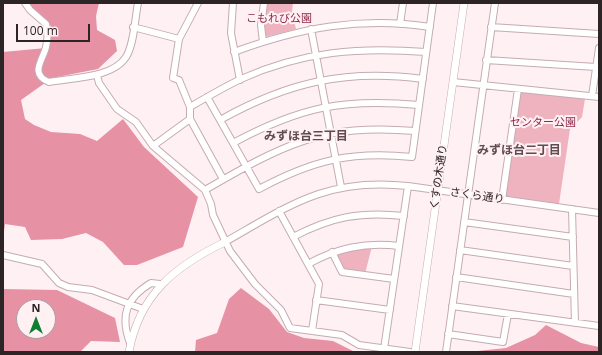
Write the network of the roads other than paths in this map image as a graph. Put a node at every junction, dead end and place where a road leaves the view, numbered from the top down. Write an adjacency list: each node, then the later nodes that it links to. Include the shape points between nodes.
1 (25, 3): 24 (street, via 46,24 48,40 38,68 44,80 49,82)
2 (138, 3): 11 (street)
3 (198, 3): 16 (street)
4 (234, 3): 19 (street, via 231,24)
5 (264, 3): 17 (street, via 261,25)
6 (402, 3): 10 (street)
7 (434, 3): 12 (street)
8 (464, 3): 28 (street, くすの木通り)
9 (494, 3): 13 (street)
10 (400, 24): 12 (street); 14 (street, via 362,23)
11 (133, 27): 16 (street); 24 (street, via 126,58)
12 (430, 27): 20 (street)
13 (492, 27): 15 (street); 22 (street)
14 (310, 29): 17 (street); 21 (street)
15 (599, 34)
16 (179, 39): 34 (street, via 173,78 179,80)
17 (263, 42): 19 (street)
18 (599, 48): 23 (street)
19 (234, 52): 26 (street)
20 (426, 52): 21 (street, via 356,50); 25 (street)
21 (316, 55): 26 (street, via 280,64); 27 (street)
22 (486, 60): 23 (street); 29 (street)
23 (596, 66): 32 (street)
24 (97, 75): 41 (street, via 99,83 118,109 136,122)
25 (423, 79): 27 (street, via 384,75); 33 (street)
26 (240, 80): 31 (street)
27 (321, 80): 35 (street); 37 (street, via 267,96)
28 (452, 82): 29 (street); 48 (street, くすの木通り)
29 (483, 86): 30 (street); 49 (street)
30 (518, 89): 32 (street); 50 (street)
31 (207, 97): 34 (street); 37 (street)
32 (596, 97)
33 (419, 105): 35 (street, via 372,102); 38 (street)
34 (190, 107): 36 (street)
35 (326, 107): 39 (street); 40 (street, via 280,120)
36 (190, 119): 41 (street); 44 (street)
37 (220, 120): 40 (street)
38 (415, 131): 39 (street, via 383,128); 42 (street, via 412,157 383,154)
39 (331, 133): 42 (street); 43 (street, via 297,142)
40 (233, 143): 43 (street)
41 (153, 146): 47 (street)
42 (336, 158): 43 (street, via 284,175 259,189); 46 (street)
43 (246, 166): 44 (street)
44 (223, 179): 47 (street)
45 (408, 186): 46 (street, さくら通り, via 386,184); 48 (street, さくら通り); 54 (street)
46 (341, 187): 52 (street, さくら通り, via 314,194)
47 (205, 190): 59 (street)
48 (437, 190): 49 (street, さくら通り); 84 (street, くすの木通り)
49 (468, 195): 50 (street, さくら通り); 56 (street)
50 (502, 200): 51 (street, さくら通り)
51 (572, 209): 53 (street, さくら通り); 57 (street)
52 (279, 211): 58 (street); 59 (street, さくら通り)
53 (599, 213): 55 (street)
54 (404, 216): 58 (street, via 370,214 344,217 326,222); 60 (street)
55 (599, 219)
56 (464, 222): 57 (street); 61 (street)
57 (573, 237): 65 (street)
58 (293, 238): 64 (street)
59 (225, 242): 68 (street, via 179,268); 78 (street, via 255,284 281,310 290,328)
60 (399, 246): 62 (street, via 360,245); 67 (street)
61 (460, 250): 65 (street); 66 (street)
62 (332, 252): 64 (street); 67 (street, via 342,272)
63 (3, 255): 71 (street, via 42,264 59,283 68,287 92,290)
64 (308, 264): 70 (street, via 319,284)
65 (574, 266): 69 (street)
66 (456, 278): 69 (street); 72 (street)
67 (394, 279): 74 (street)
68 (160, 284): 71 (street, via 151,283); 73 (street)
69 (574, 294): 76 (street)
70 (316, 300): 74 (street); 78 (street)
71 (129, 302): 73 (street); 80 (street, via 126,311 126,332)
72 (452, 306): 75 (street); 79 (street)
73 (143, 309): 80 (street)
74 (390, 310): 81 (street)
75 (508, 314): 76 (street); 79 (street, via 503,342)
76 (575, 323): 77 (street)
77 (599, 326)
78 (312, 331): 81 (street, via 342,335 359,345)
79 (448, 334): 85 (street)
80 (130, 343): 82 (street)
81 (384, 348): 83 (street)
82 (129, 352)
83 (410, 352)
84 (415, 352)
85 (446, 352)

